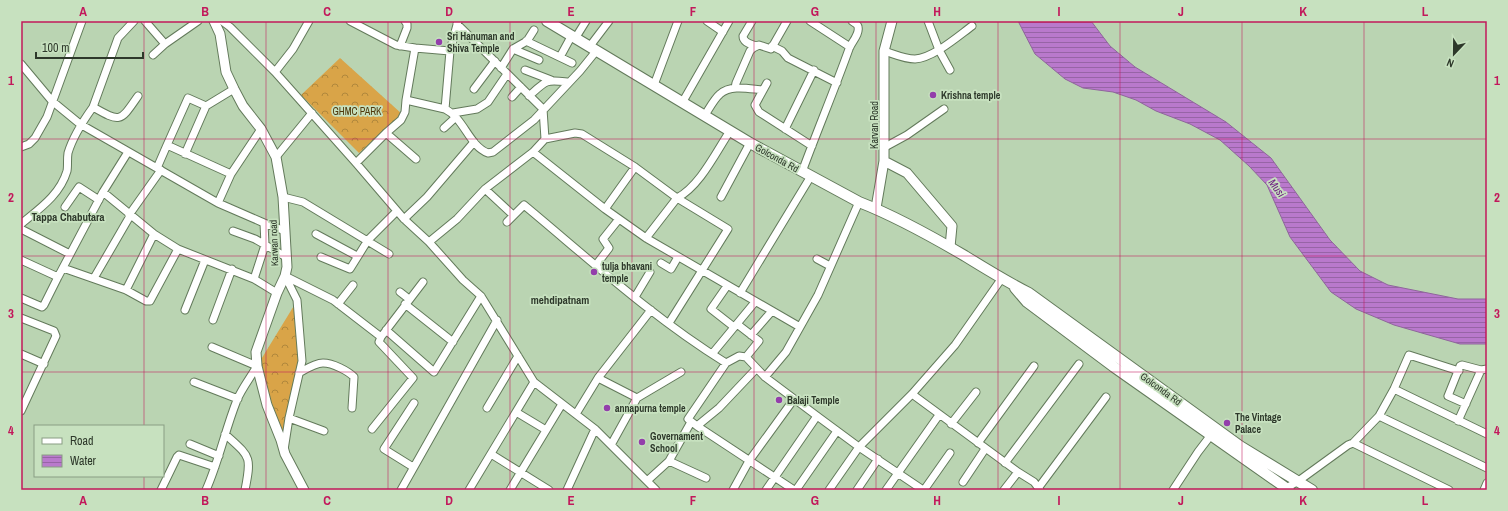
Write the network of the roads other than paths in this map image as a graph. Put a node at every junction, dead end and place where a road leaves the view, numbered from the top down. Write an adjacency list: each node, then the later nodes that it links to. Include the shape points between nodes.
1 (82, 21): 66 (street)
2 (134, 21): 69 (street, via 118,38)
3 (145, 21): 28 (street)
4 (198, 21): 28 (street)
5 (214, 21): 59 (street, Karwan road, via 220,34 226,72)
6 (222, 21): 49 (street)
7 (309, 21): 49 (street, via 293,50)
8 (350, 21): 29 (street)
9 (404, 21): 29 (street, via 407,28)
10 (547, 21): 26 (main road, Golconda Rd)
11 (586, 21): 26 (street)
12 (610, 21): 34 (street)
13 (678, 21): 56 (street)
14 (707, 21): 25 (street)
15 (730, 21): 25 (street)
16 (752, 21): 30 (street, via 743,39)
17 (786, 21): 31 (street)
18 (810, 21): 32 (street)
19 (852, 21): 32 (street, via 857,24 858,32)
20 (892, 21): 38 (street, Karvan Road)
21 (928, 21): 36 (street)
22 (457, 22): 37 (street); 42 (street)
23 (972, 26): 36 (street)
24 (534, 30): 27 (street)
25 (723, 32): 67 (street)
26 (574, 36): 34 (main road, Golconda Rd); 40 (street)
27 (526, 41): 35 (street); 40 (street)
28 (165, 44): 39 (street)
29 (400, 46): 33 (street)
30 (756, 46): 31 (street, via 771,49); 58 (street, via 750,51)
31 (772, 46): 47 (street, via 788,58)
32 (850, 47): 55 (street)
33 (415, 48): 37 (street); 65 (street)
34 (594, 48): 53 (street); 56 (main road, Golconda Rd)
35 (513, 49): 41 (street); 45 (street)
36 (939, 50): 38 (street, via 916,59); 48 (street)
37 (450, 51): 70 (street)
38 (884, 51): 88 (street, Karvan Road)
39 (153, 55)
40 (560, 58): 43 (street)
41 (539, 60)
42 (494, 61): 45 (street); 60 (street)
43 (572, 63)
44 (21, 64): 50 (street)
45 (501, 68): 51 (street)
46 (526, 70): 52 (street)
47 (814, 70): 55 (street); 78 (street)
48 (950, 70)
49 (275, 72): 73 (street)
50 (23, 73): 66 (street)
51 (507, 74): 57 (street); 74 (street, via 488,102 478,109)
52 (552, 80): 53 (street); 63 (street, via 545,82)
53 (569, 82): 71 (street)
54 (767, 83): 61 (street)
55 (837, 83): 86 (street)
56 (654, 86): 67 (main road, Golconda Rd)
57 (521, 87): 63 (street); 64 (street)
58 (735, 88): 61 (street); 75 (street, via 720,94)
59 (234, 89): 68 (street); 79 (street, Karwan road)
60 (474, 89)
61 (763, 90): 78 (street, via 755,105 756,109)
62 (138, 96): 69 (street, via 123,117 112,118)
63 (530, 96): 71 (street)
64 (512, 98)
65 (406, 100): 70 (street); 81 (street, via 404,116)
66 (52, 101): 76 (street); 87 (street, via 35,138)
67 (682, 103): 75 (main road, Golconda Rd)
68 (206, 106): 85 (street, via 188,98); 91 (street)
69 (93, 107): 76 (street)
70 (445, 109): 74 (street)
71 (543, 109): 82 (street); 83 (street, via 534,120 491,153 485,153)
72 (944, 109): 88 (street)
73 (312, 113): 92 (street); 95 (street)
74 (454, 115): 77 (street); 83 (street)
75 (705, 115): 80 (main road, Golconda Rd)
76 (80, 124): 89 (street); 118 (street, via 68,153 67,171 59,187 48,202)
77 (444, 128)
78 (785, 129): 86 (street)
79 (261, 130): 92 (street, Karwan road); 98 (street)
80 (730, 131): 84 (main road, Golconda Rd); 104 (street, via 695,184)
81 (386, 133): 93 (street); 95 (street)
82 (545, 139): 90 (street); 96 (street, via 582,134)
83 (474, 142): 114 (street, via 427,197)
84 (750, 143): 99 (main road, Golconda Rd); 103 (street)
85 (167, 145): 91 (street); 97 (street)
86 (812, 146): 99 (street)
87 (21, 147)
88 (885, 147): 94 (street, Karvan Road)
89 (128, 152): 97 (street); 101 (street)
90 (533, 152): 100 (street); 110 (street)
91 (185, 154): 98 (street)
92 (276, 157): 102 (street, Karwan road)
93 (416, 159)
94 (884, 161): 109 (street); 128 (street, Karvan Road, via 907,173 952,226)
95 (356, 163): 111 (street)
96 (635, 167): 104 (street); 110 (street)
97 (159, 169): 107 (street); 113 (street)
98 (231, 174): 107 (street)
99 (806, 174): 106 (main road, Golconda Rd); 158 (street)
100 (485, 189): 112 (street); 126 (street, via 458,219)
101 (103, 192): 105 (street); 113 (street)
102 (283, 197): 121 (street, Karwan road); 125 (street, via 303,202)
103 (721, 197)
104 (677, 198): 124 (street); 144 (street, via 728,229)
105 (99, 200): 108 (street, via 78,187); 130 (street)
106 (859, 202): 109 (main road, Golconda Rd); 141 (street)
107 (218, 203): 117 (street)
108 (65, 207)
109 (876, 208): 128 (main road, Golconda Rd)
110 (605, 209): 115 (street)
111 (397, 211): 114 (street); 125 (street)
112 (513, 215): 116 (street); 140 (street, via 524,205)
113 (130, 216): 122 (street); 148 (street)
114 (404, 219): 126 (street)
115 (619, 219): 124 (street); 140 (street, via 603,239 609,248)
116 (507, 222)
117 (264, 223): 121 (street); 127 (street)
118 (21, 224)
119 (21, 229): 130 (street)
120 (233, 231): 127 (street)
121 (285, 231): 133 (street, Karwan road)
122 (154, 234): 129 (street); 155 (street)
123 (316, 234): 132 (street)
124 (646, 238): 135 (street)
125 (368, 240): 131 (street); 132 (street)
126 (429, 242): 159 (street)
127 (265, 245): 133 (street); 150 (street)
128 (950, 248): 149 (main road, Golconda Rd)
129 (178, 249): 138 (street); 155 (street, via 150,301)
130 (70, 254): 142 (street)
131 (390, 254)
132 (357, 256): 134 (street, via 349,269)
133 (286, 257): 146 (street, Karwan road)
134 (321, 257)
135 (678, 257): 139 (street, via 671,269); 144 (street)
136 (818, 259): 141 (street)
137 (21, 260): 147 (street)
138 (205, 260): 143 (street); 165 (street)
139 (661, 263)
140 (596, 265): 160 (street)
141 (830, 266): 173 (street, via 818,295)
142 (63, 268): 147 (street); 148 (street)
143 (232, 269): 150 (street); 169 (street)
144 (702, 271): 154 (street); 171 (street)
145 (650, 272): 160 (street)
146 (285, 276): 157 (street, Karwan road); 164 (street); 192 (street, via 297,300 302,361)
147 (58, 277): 161 (street, via 42,307)
148 (94, 278): 155 (street)
149 (1002, 278): 153 (main road, Golconda Rd); 199 (street, via 955,345)
150 (254, 279): 157 (street)
151 (423, 282): 162 (street)
152 (353, 285): 164 (street)
153 (1012, 285): 226 (main road, Golconda Rd, via 1027,302); 251 (main road, Golconda Rd, via 1029,293 1240,446)
154 (727, 286): 158 (street); 172 (street, via 711,310)
155 (126, 290)
156 (400, 292): 162 (street)
157 (277, 293): 186 (street, Karwan road, via 256,352)
158 (740, 293): 163 (street)
159 (481, 296): 170 (street); 177 (street)
160 (635, 297): 166 (street)
161 (21, 298)
162 (407, 302): 174 (street); 177 (street)
163 (755, 302): 167 (street); 172 (street)
164 (338, 304): 176 (street)
165 (185, 310)
166 (651, 310): 171 (street); 194 (street)
167 (772, 311): 173 (street); 175 (street)
168 (21, 318): 184 (street, via 55,333)
169 (213, 320)
170 (497, 320): 181 (street); 242 (street)
171 (669, 323): 180 (street)
172 (736, 326): 175 (street); 180 (street)
173 (800, 327): 193 (street, via 786,352)
174 (386, 330): 176 (street); 177 (street, via 434,372)
175 (752, 335): 182 (street, via 759,341)
176 (381, 337): 219 (street, via 379,342 413,378)
177 (453, 342)
178 (212, 347): 186 (street)
179 (21, 354): 184 (street)
180 (712, 354): 183 (street)
181 (518, 356): 196 (street); 208 (street)
182 (746, 357): 183 (street, via 739,356); 188 (street)
183 (726, 363): 217 (street, via 688,419)
184 (44, 364): 209 (street)
185 (1079, 364): 240 (street)
186 (257, 366): 202 (street); 233 (street, Karwan road, via 267,405)
187 (1034, 366): 227 (street)
188 (756, 369): 193 (street); 217 (street, via 719,408)
189 (1484, 370): 190 (street, via 1462,364); 206 (street)
190 (1458, 371): 197 (street, via 1409,355); 206 (street, via 1448,396)
191 (681, 372): 201 (street)
192 (299, 373): 207 (street, via 323,363 349,372 354,377); 215 (street)
193 (765, 377): 203 (street)
194 (598, 378): 201 (street); 211 (street)
195 (194, 382): 202 (street)
196 (534, 382): 205 (street); 210 (street)
197 (1394, 389): 214 (street); 216 (street)
198 (976, 392): 218 (street)
199 (912, 394): 213 (street); 231 (street)
200 (1106, 397): 253 (street)
201 (638, 398): 230 (street)
202 (238, 399): 224 (street)
203 (794, 399): 212 (street); 239 (street)
204 (414, 403): 242 (street, via 384,449)
205 (562, 404): 211 (street); 221 (street)
206 (1466, 404): 216 (street)
207 (352, 408)
208 (487, 408)
209 (21, 411)
210 (516, 412): 221 (street); 235 (street)
211 (576, 414): 220 (street)
212 (817, 416): 223 (street); 248 (street)
213 (939, 416): 218 (street); 246 (street)
214 (1379, 416): 228 (street); 243 (street)
215 (289, 418): 222 (street); 233 (street)
216 (1458, 421): 225 (street)
217 (694, 424): 238 (street); 239 (street)
218 (951, 424): 227 (street)
219 (372, 428)
220 (595, 429): 230 (street); 263 (street)
221 (546, 430): 244 (street)
222 (324, 431)
223 (837, 431): 231 (street); 267 (street)
224 (225, 434): 236 (street); 257 (street, via 249,459)
225 (1487, 434)
226 (1211, 435): 254 (main road, Golconda Rd); 273 (street)
227 (978, 443): 232 (street)
228 (1353, 443): 251 (street); 275 (street)
229 (190, 444): 236 (street)
230 (611, 446): 249 (street)
231 (859, 447): 237 (street); 268 (street)
232 (985, 448): 240 (street); 250 (street)
233 (284, 450): 258 (street, Karwan road)
234 (950, 453): 271 (street)
235 (491, 454): 244 (street); 260 (street)
236 (219, 456): 241 (street)
237 (878, 459): 246 (street); 269 (street)
238 (669, 460): 247 (street); 249 (street)
239 (749, 461): 248 (street); 265 (street)
240 (1006, 463): 245 (street)
241 (215, 467): 255 (street, via 180,455); 256 (street)
242 (413, 467): 259 (street)
243 (1487, 468)
244 (521, 471): 261 (street); 262 (street)
245 (1018, 472): 253 (street); 272 (street)
246 (898, 473): 270 (street); 271 (street)
247 (706, 478)
248 (775, 478): 266 (street); 267 (street)
249 (647, 481): 264 (street)
250 (963, 482)
251 (1297, 482): 254 (street); 274 (main road, Golconda Rd)
252 (1487, 483): 276 (street)
253 (1039, 488)
254 (1288, 489)
255 (161, 490)
256 (206, 490)
257 (246, 490)
258 (304, 490)
259 (401, 490)
260 (470, 490)
261 (510, 490)
262 (549, 490)
263 (567, 490)
264 (656, 490)
265 (733, 490)
266 (766, 490)
267 (795, 490)
268 (829, 490)
269 (857, 490)
270 (886, 490)
271 (924, 490)
272 (1004, 490)
273 (1173, 490)
274 (1312, 490)
275 (1449, 490)
276 (1484, 490)

